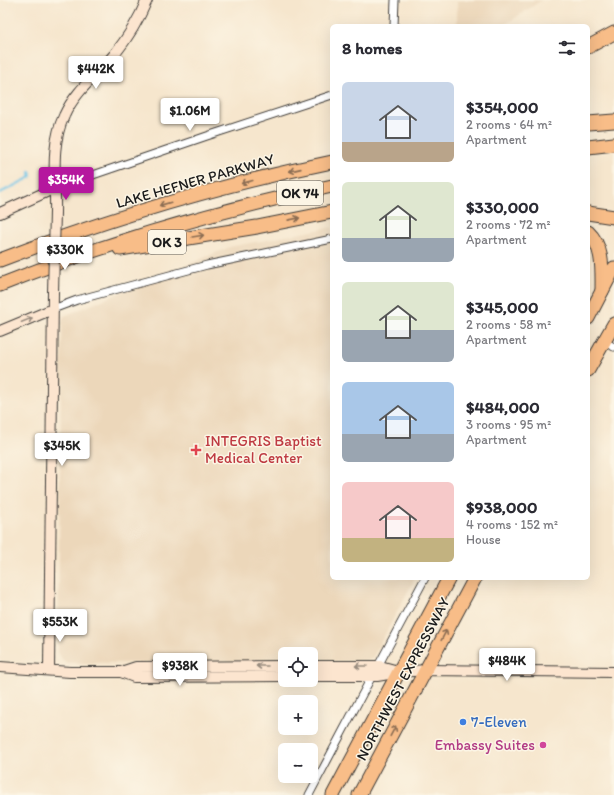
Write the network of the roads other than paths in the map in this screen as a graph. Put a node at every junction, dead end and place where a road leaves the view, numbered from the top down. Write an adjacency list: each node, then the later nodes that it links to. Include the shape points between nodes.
1 (146, 0): 13 (street, via 137,21 115,55 79,93 64,116 56,144)
2 (394, 0): 3 (street)
3 (394, 24)
4 (614, 33): 5 (highway)
5 (590, 46)
6 (330, 96): 13 (street)
7 (614, 121): 8 (highway)
8 (590, 123)
9 (614, 144): 10 (highway)
10 (590, 146)
11 (330, 162): 21 (highway, LAKE HEFNER PARKWAY / OK 3, one-way to 21, via 154,207)
12 (330, 186): 20 (highway, OK 74, via 222,212)
13 (56, 188): 15 (street); 25 (street, bridge)
14 (330, 212): 20 (highway, OK 3, one-way to 14)
15 (0, 213)
16 (590, 213): 17 (highway)
17 (614, 217)
18 (590, 235): 24 (highway, via 601,255)
19 (330, 239): 25 (street, via 207,265)
20 (77, 257): 23 (highway, OK 3)
21 (0, 260)
22 (614, 268): 24 (highway)
23 (0, 285)
24 (602, 291): 26 (highway)
25 (53, 309): 28 (street, one-way to 25); 38 (street)
26 (590, 313)
27 (614, 324): 29 (highway)
28 (0, 331)
29 (609, 345): 30 (highway)
30 (590, 368)
31 (424, 580): 37 (street, NORTHWEST EXPRESSWAY)
32 (448, 580): 41 (highway, NORTHWEST EXPRESSWAY)
33 (474, 580): 39 (highway, NORTHWEST EXPRESSWAY, one-way to 33)
34 (0, 666): 38 (street)
35 (278, 666): 40 (street, one-way to 40, via 136,667)
36 (318, 666): 37 (street, one-way to 36)
37 (378, 666): 41 (street)
38 (49, 670): 40 (street)
39 (426, 670): 41 (street); 42 (street); 48 (highway, NORTHWEST EXPRESSWAY, one-way to 39)
40 (121, 672): 43 (street, via 134,677)
41 (400, 672): 45 (street); 47 (highway, NORTHWEST EXPRESSWAY)
42 (614, 672)
43 (278, 676)
44 (318, 676): 45 (street)
45 (372, 676): 46 (street, NORTHWEST EXPRESSWAY)
46 (309, 795)
47 (333, 795)
48 (359, 795)

